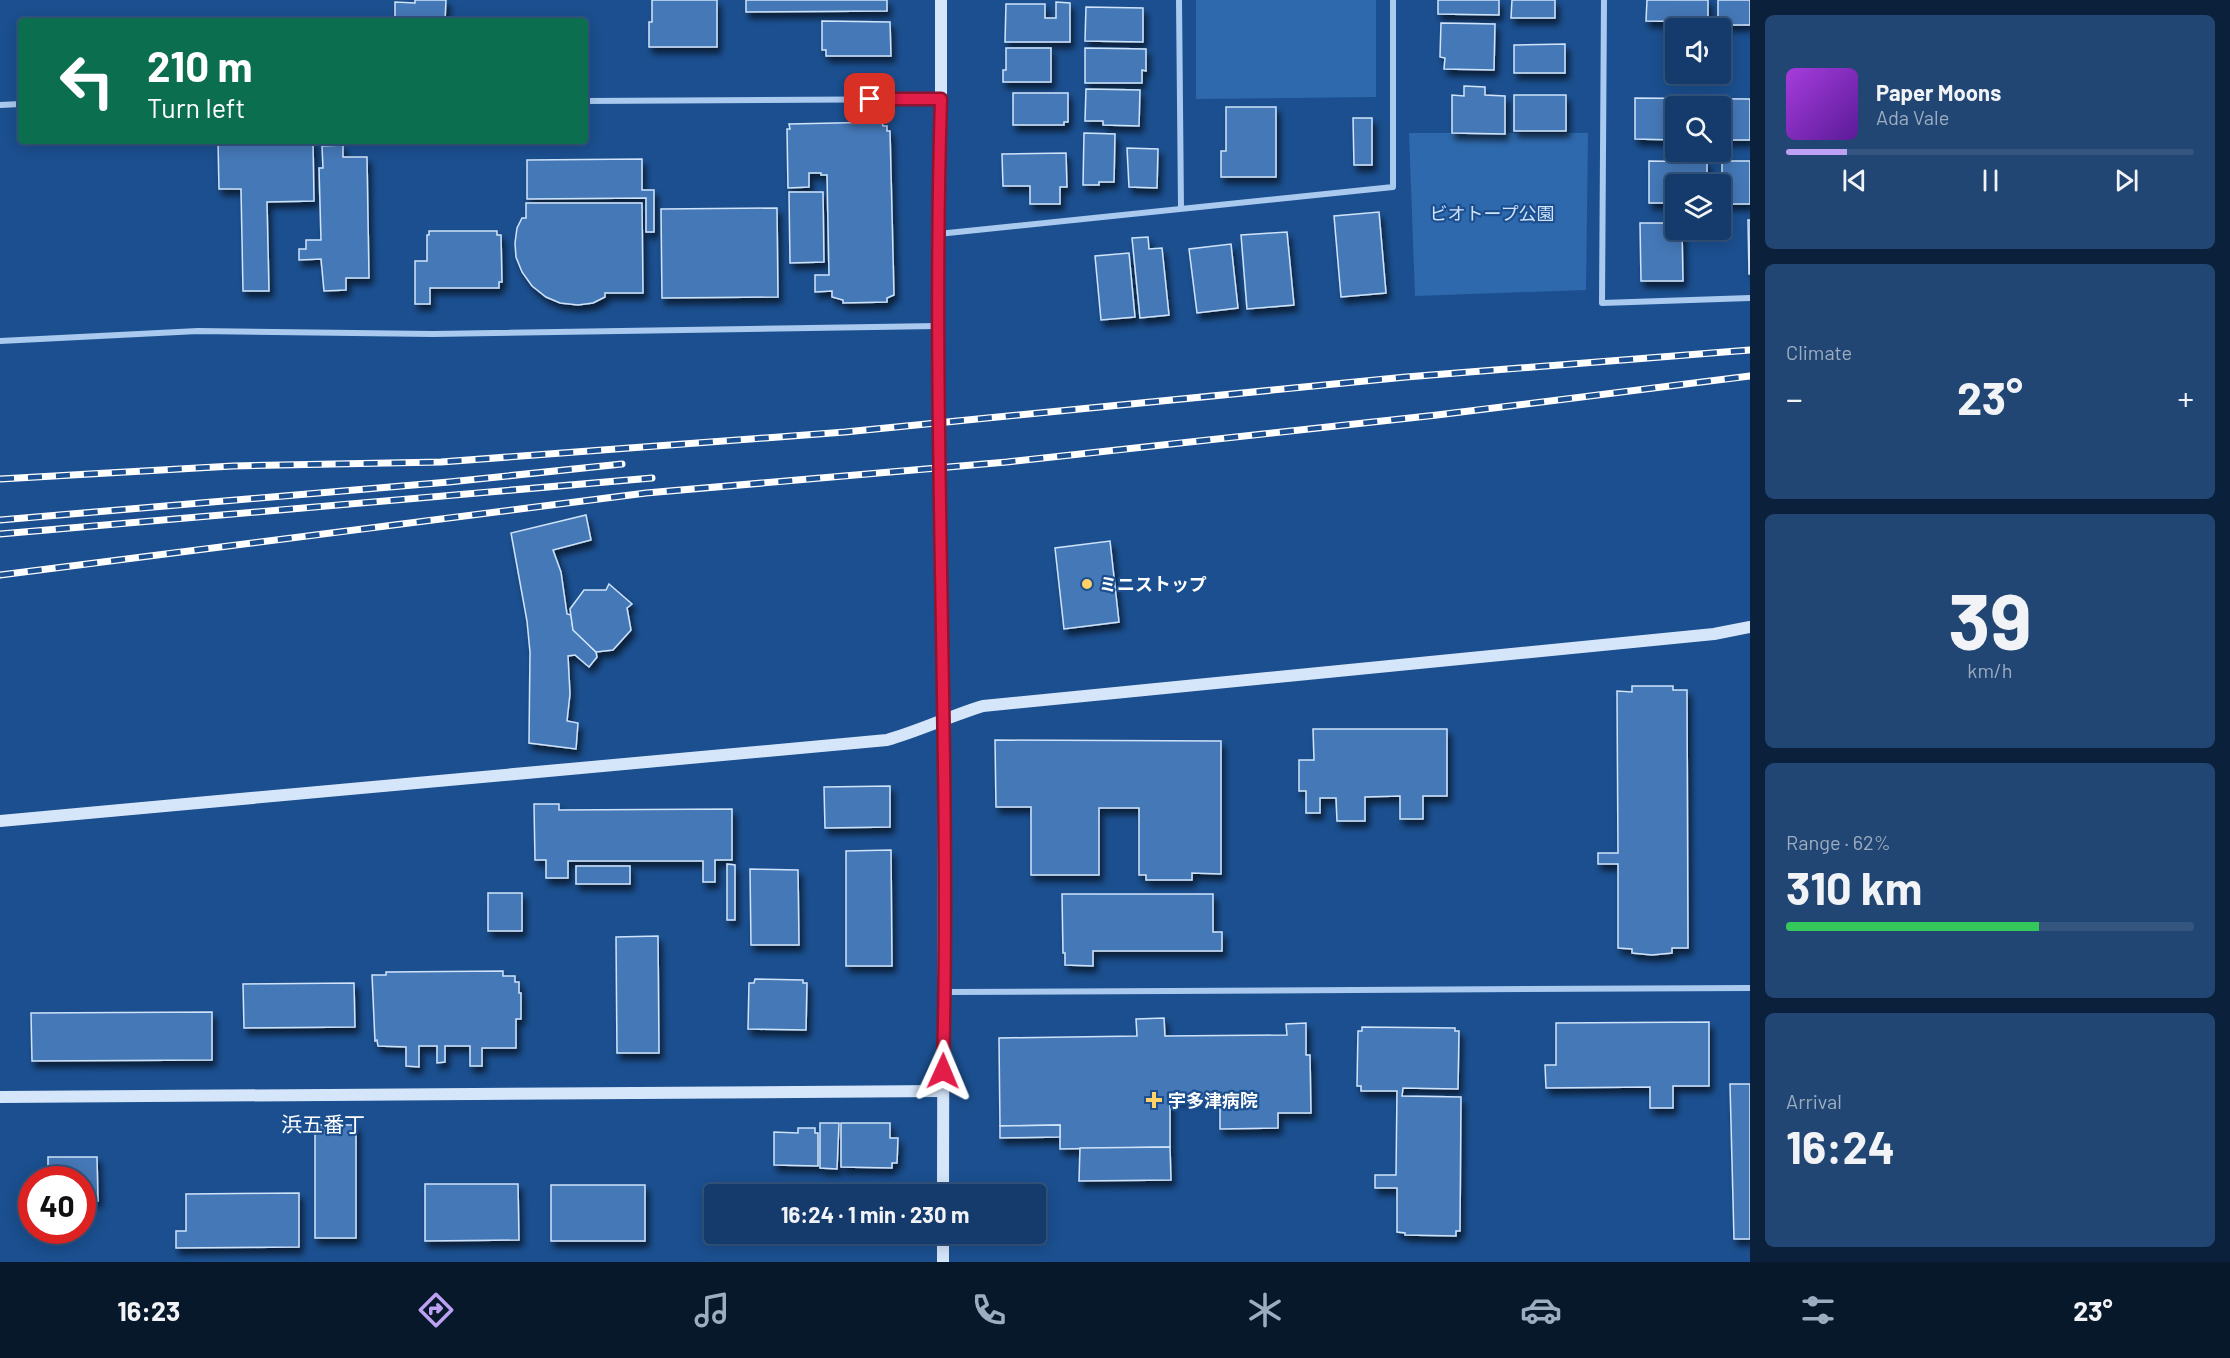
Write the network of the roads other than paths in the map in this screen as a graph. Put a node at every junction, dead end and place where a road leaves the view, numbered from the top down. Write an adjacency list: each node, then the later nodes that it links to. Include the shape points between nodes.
1 (941, 0): 5 (street)
2 (1179, 0): 9 (street)
3 (1393, 0): 9 (street, via 1393,187)
4 (1604, 0): 11 (street, via 1602,303)
5 (941, 99): 6 (street); 10 (street)
6 (588, 101)
7 (18, 104): 8 (street)
8 (0, 105)
9 (1181, 208): 10 (street)
10 (938, 234): 12 (street)
11 (1750, 298)
12 (937, 326): 13 (street, via 433,334 198,331); 15 (street)
13 (0, 340)
14 (1750, 627): 15 (street, via 1714,634 983,706)
15 (944, 718): 16 (street, via 887,740); 18 (street)
16 (0, 821)
17 (1750, 988): 18 (street)
18 (945, 992): 19 (street)
19 (943, 1091): 20 (street); 21 (street)
20 (0, 1097)
21 (943, 1184)
22 (943, 1244): 23 (street)
23 (943, 1262)

